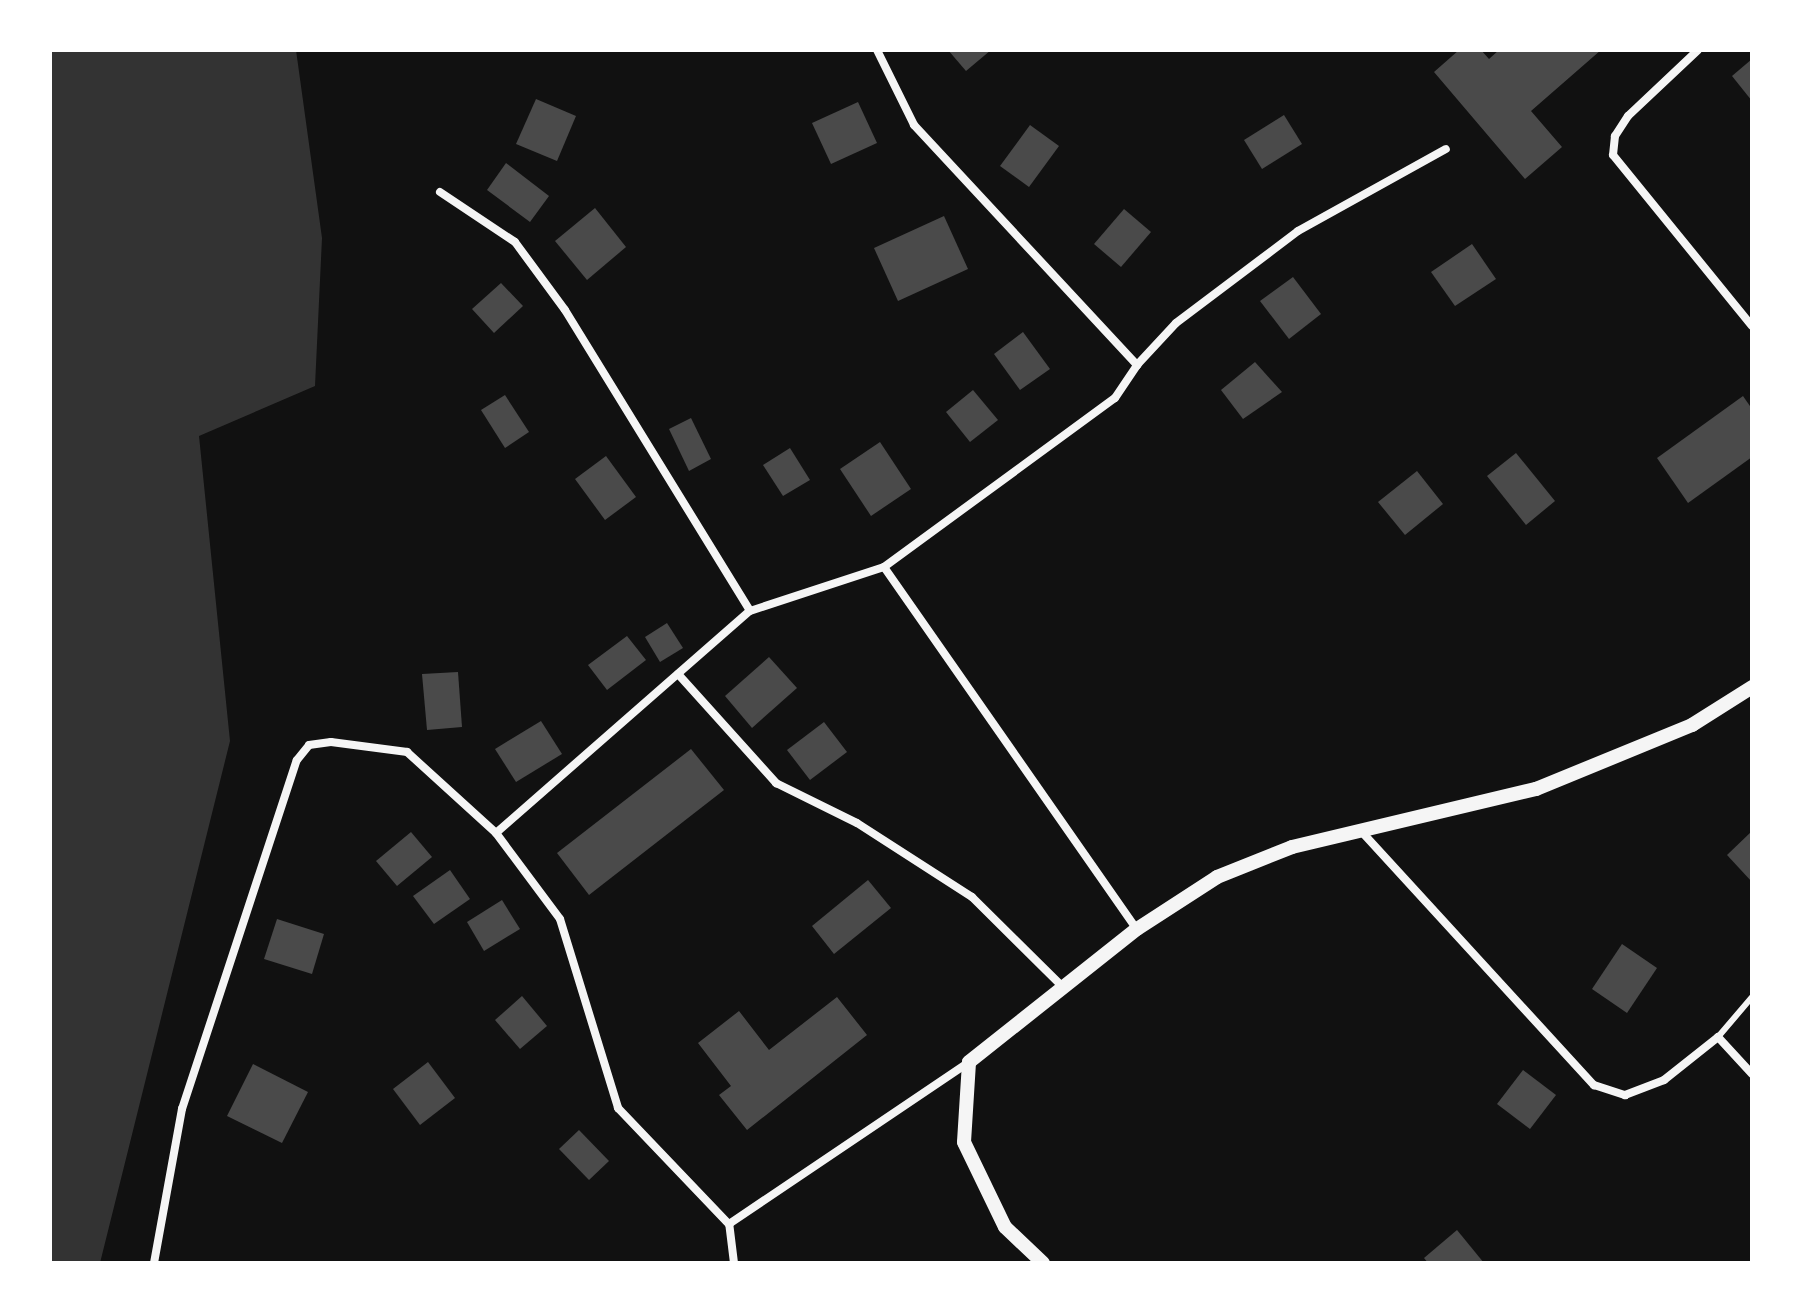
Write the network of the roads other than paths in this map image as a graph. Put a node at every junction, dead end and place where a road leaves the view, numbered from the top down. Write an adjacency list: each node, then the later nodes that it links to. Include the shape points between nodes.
1 (877, 50): 6 (street, via 914,125)
2 (1698, 50): 5 (street, via 1628,116 1615,136 1613,155)
3 (1446, 149): 6 (street, via 1298,231 1176,323)
4 (440, 192): 8 (street, via 515,242 565,310)
5 (1752, 326)
6 (1137, 365): 7 (street, via 1115,398)
7 (884, 567): 8 (street); 13 (street)
8 (750, 611): 9 (street)
9 (678, 674): 12 (street); 14 (street, via 776,783 857,823 972,897)
10 (1752, 687): 11 (street, via 1692,725 1536,789)
11 (1361, 830): 13 (street, via 1292,847 1217,877); 16 (street, via 1594,1085 1625,1095 1664,1080)
12 (496, 833): 19 (street, via 560,919 618,1108); 20 (street, via 407,752 331,742 309,745 182,1109)
13 (1137, 929): 14 (street)
14 (1063, 987): 17 (street)
15 (1752, 997): 16 (lane)
16 (1718, 1037): 18 (street)
17 (969, 1062): 19 (street); 22 (street, via 964,1142 1005,1227)
18 (1752, 1074)
19 (729, 1224): 21 (street)
20 (154, 1263)
21 (734, 1263)
22 (1043, 1263)

